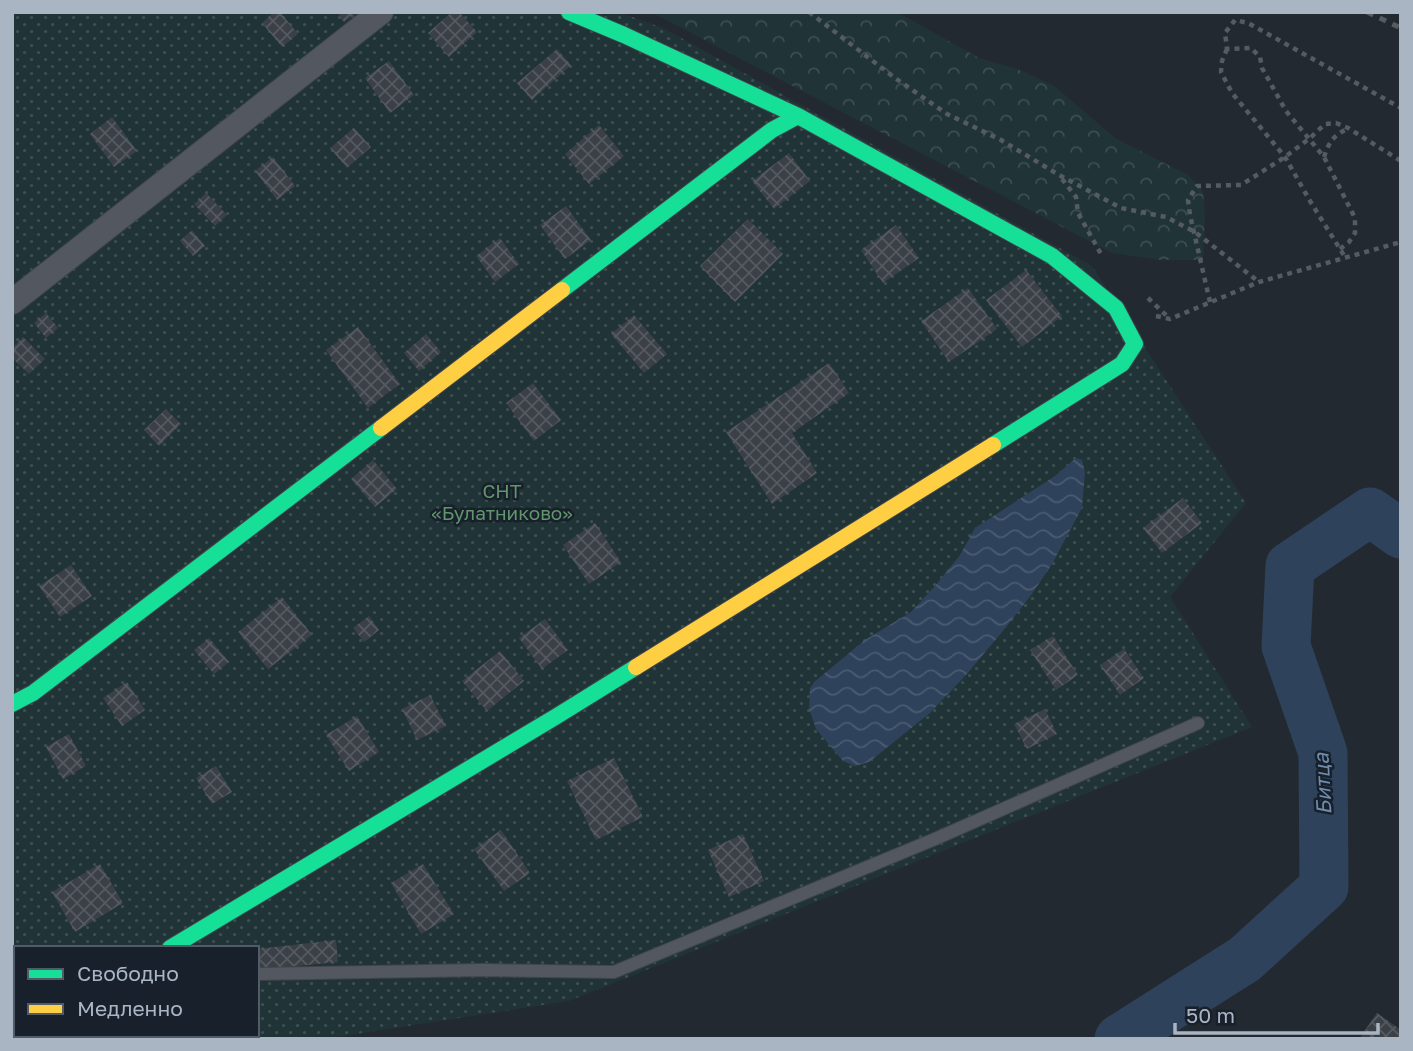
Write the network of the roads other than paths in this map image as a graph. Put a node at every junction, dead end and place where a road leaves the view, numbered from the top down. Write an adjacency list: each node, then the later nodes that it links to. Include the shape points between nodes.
1 (381, 12): 4 (street)
2 (569, 12): 3 (street)
3 (798, 116): 5 (street, via 772,130 33,693); 7 (street, via 1052,256 1116,308 1135,344 1122,364 557,716)
4 (12, 302)
5 (12, 704)
6 (1198, 723): 8 (lane, via 935,839 614,972)
7 (173, 946)
8 (259, 974)

